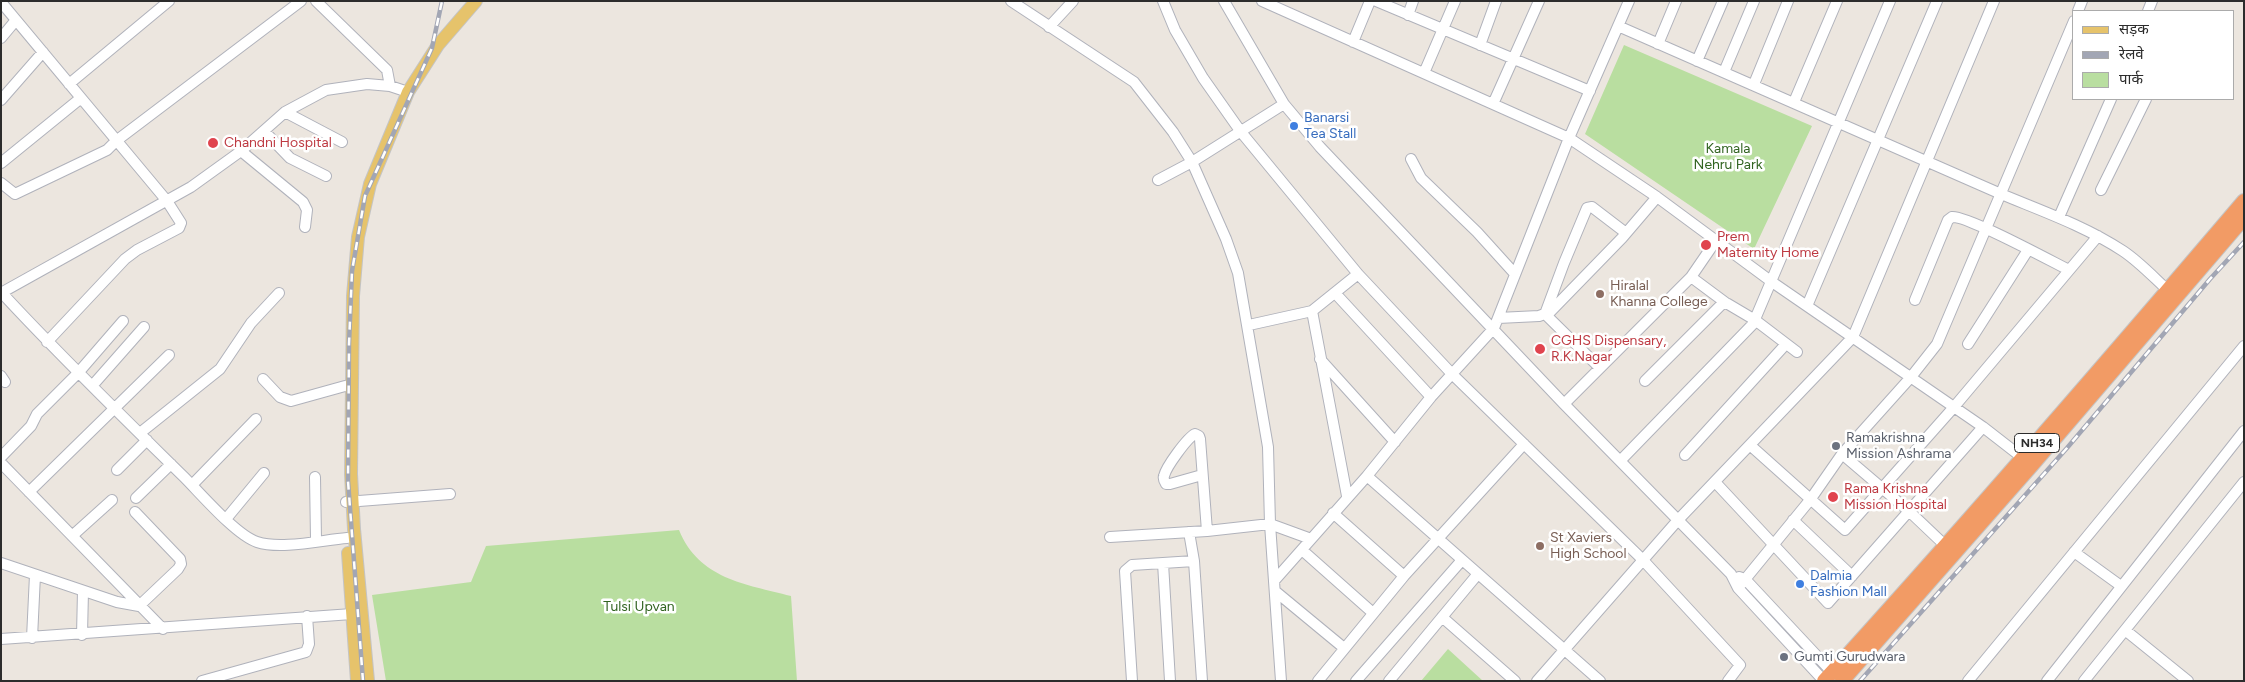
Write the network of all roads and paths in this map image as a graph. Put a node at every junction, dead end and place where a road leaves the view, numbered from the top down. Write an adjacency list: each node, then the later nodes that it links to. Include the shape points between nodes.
1 (169, 1): 43 (street)
2 (301, 1): 60 (street)
3 (316, 1): 45 (street, via 387,70)
4 (466, 1): 45 (main road, via 433,39)
5 (476, 1): 45 (main road)
6 (1011, 1): 32 (street)
7 (1073, 1): 32 (street)
8 (1163, 1): 57 (street, via 1175,30 1203,78)
9 (1224, 1): 52 (street)
10 (1262, 1): 27 (street)
11 (1370, 1): 35 (street)
12 (1376, 1): 28 (street)
13 (1413, 1): 28 (street)
14 (1455, 1): 33 (street)
15 (1496, 1): 37 (street)
16 (1539, 1): 39 (street)
17 (1629, 1): 30 (street)
18 (1676, 1): 36 (street)
19 (1723, 1): 40 (street)
20 (1754, 1): 41 (street)
21 (1788, 1): 44 (street)
22 (1837, 1): 51 (street)
23 (1890, 1): 55 (street)
24 (1937, 1): 59 (street)
25 (1994, 1): 64 (street)
26 (1, 2): 29 (street)
27 (1285, 6): 35 (street)
28 (1408, 15): 33 (street)
29 (16, 20): 34 (street); 38 (street)
30 (1618, 26): 36 (street); 46 (street)
31 (2072, 26): 71 (street)
32 (1049, 28): 65 (street, via 1134,82)
33 (1442, 29): 37 (street); 42 (street)
34 (1, 38)
35 (1353, 42): 42 (street)
36 (1658, 44): 40 (street)
37 (1480, 45): 39 (street)
38 (43, 52): 43 (street); 48 (street)
39 (1513, 59): 46 (street); 53 (street)
40 (1697, 61): 41 (street)
41 (1724, 72): 44 (street)
42 (1424, 73): 53 (street)
43 (69, 84): 47 (street)
44 (1754, 84): 51 (street)
45 (399, 89): 54 (street, via 361,85 326,90); 118 (main road, via 364,180 352,237 345,296); 152 (main road, via 370,184 358,237 352,315)
46 (1590, 91): 58 (street)
47 (81, 98): 60 (street); 66 (street)
48 (1, 100)
49 (2111, 100): 75 (street)
50 (2146, 100): 70 (street)
51 (1794, 102): 55 (street)
52 (1284, 104): 57 (street); 102 (street, via 1320,147)
53 (1493, 104): 58 (street)
54 (285, 112): 56 (street); 61 (street)
55 (1839, 122): 59 (street); 87 (street)
56 (264, 131): 62 (street); 67 (street, via 290,158)
57 (1241, 132): 65 (street); 84 (street)
58 (1569, 138): 72 (street); 85 (street)
59 (1879, 140): 64 (street); 94 (street)
60 (116, 141): 69 (street, via 107,150 15,194); 73 (street)
61 (342, 142)
62 (241, 151): 73 (street); 77 (street, via 303,202 307,210)
63 (1411, 159): 85 (street, via 1421,178)
64 (1926, 161): 71 (street); 103 (street)
65 (1192, 162): 68 (street); 100 (street, via 1238,273)
66 (1, 163)
67 (326, 176)
68 (1158, 180)
69 (1, 183)
70 (2101, 190)
71 (2000, 194): 75 (street); 78 (street)
72 (1657, 197): 79 (street); 81 (street)
73 (167, 201): 88 (street); 104 (street, via 180,226 125,259)
74 (2244, 201): 91 (highway, NH34)
75 (2059, 217): 80 (street)
76 (2244, 218): 91 (highway, NH34)
77 (305, 227)
78 (1986, 229): 82 (street); 92 (street, via 1959,217 1950,218); 114 (street, via 1937,344)
79 (1626, 233): 96 (street); 96 (street, via 1592,207 1587,208)
80 (2098, 236): 83 (street); 91 (street, via 2125,252)
81 (1715, 242): 86 (street); 87 (street)
82 (2028, 250): 83 (street); 106 (street)
83 (2069, 270): 121 (street)
84 (1358, 274): 90 (street); 113 (street)
85 (1516, 274): 97 (street)
86 (1691, 277): 93 (street); 111 (street)
87 (1772, 282): 94 (street); 98 (street)
88 (2, 293): 104 (street)
89 (279, 293): 126 (street, via 251,323 220,369)
90 (1335, 293): 95 (street); 119 (street)
91 (2173, 294): 134 (highway, NH34)
92 (1915, 300)
93 (1726, 303): 98 (street); 116 (street, via 1719,306)
94 (1807, 306): 103 (street)
95 (1312, 311): 100 (street); 110 (street)
96 (1545, 314): 97 (street); 111 (street)
97 (1498, 318): 102 (street)
98 (1755, 320): 105 (street); 133 (street)
99 (123, 321): 112 (street)
100 (1249, 325): 159 (street, via 1268,448)
101 (144, 327): 117 (street)
102 (1494, 328): 113 (street); 120 (street)
103 (1852, 337): 114 (street); 129 (street)
104 (47, 342): 112 (street)
105 (1786, 344): 108 (street); 131 (street)
106 (1968, 344)
107 (2244, 346): 171 (street)
108 (1798, 352)
109 (169, 355): 122 (street)
110 (1320, 359): 127 (street); 148 (street)
111 (1600, 368): 120 (street)
112 (78, 372): 117 (street); 132 (street, via 37,414 31,426)
113 (1453, 375): 119 (street); 128 (street)
114 (1911, 377): 121 (street); 130 (street)
115 (263, 379): 118 (street, via 280,397 291,401)
116 (1645, 382)
117 (92, 386): 122 (street)
118 (344, 386): 152 (main road)
119 (1431, 397): 127 (street)
120 (1564, 404): 133 (street)
121 (1954, 407): 124 (street); 145 (street)
122 (114, 410): 126 (street); 146 (street)
123 (256, 419): 144 (street)
124 (1983, 427): 134 (street); 154 (street)
125 (2244, 432): 185 (street)
126 (143, 437): 136 (street); 137 (street)
127 (1395, 442): 140 (street)
128 (1524, 444): 166 (street); 172 (street)
129 (1751, 446): 142 (street); 151 (street)
130 (1842, 454): 145 (street); 151 (street)
131 (1685, 455)
132 (1, 458)
133 (1620, 461): 157 (street)
134 (2028, 462): 170 (highway, NH34)
135 (1, 463): 146 (street)
136 (171, 464): 144 (street); 149 (street)
137 (117, 470)
138 (264, 473): 156 (street)
139 (1202, 475): 139 (street, via 1200,439 1194,434 1177,454 1164,474 1164,480 1170,484); 160 (street)
140 (1367, 476): 148 (street); 166 (street)
141 (315, 477): 167 (street)
142 (1715, 482): 157 (street); 168 (street)
143 (2244, 482): 194 (street)
144 (192, 485): 156 (street)
145 (1883, 488): 151 (street, via 1845,530); 154 (street)
146 (29, 492): 162 (street)
147 (450, 494): 152 (street)
148 (1347, 496): 155 (street)
149 (136, 498)
150 (112, 500): 162 (street)
151 (1810, 500): 158 (street)
152 (349, 502): 164 (main road); 177 (main road)
153 (135, 512): 188 (street, via 180,559 181,564)
154 (1910, 512): 170 (street); 182 (street)
155 (1333, 513): 165 (street); 181 (street)
156 (226, 519): 167 (street, via 259,543 314,543)
157 (1678, 520): 172 (street); 178 (street)
158 (1793, 520): 168 (street); 182 (street)
159 (1270, 524): 160 (street); 165 (street); 184 (street)
160 (1206, 531): 161 (street)
161 (1189, 532): 163 (street); 174 (street)
162 (72, 536): 188 (street)
163 (1110, 537)
164 (347, 538): 167 (street); 177 (main road)
165 (1311, 539): 169 (street)
166 (1440, 539): 173 (street); 181 (street)
167 (316, 540)
168 (1772, 544): 182 (street, via 1828,602); 183 (street)
169 (1302, 550): 184 (street); 189 (street)
170 (1950, 550): 200 (highway, NH34)
171 (2074, 552): 185 (street); 215 (street)
172 (1642, 559): 199 (street); 214 (street, via 1740,665)
173 (1462, 560): 180 (street); 209 (street)
174 (1194, 561): 176 (street); 207 (street)
175 (1, 562): 179 (street)
176 (1163, 563): 205 (street, via 1129,566 1125,571); 206 (street)
177 (353, 564): 190 (main road); 204 (main road)
178 (1731, 574): 183 (street); 186 (street)
179 (35, 575): 187 (street); 196 (street)
180 (1478, 575): 192 (street); 199 (street)
181 (1404, 576): 189 (street)
182 (1852, 576)
183 (1745, 579): 186 (street); 200 (street)
184 (1275, 586): 198 (street); 208 (street)
185 (2121, 586): 216 (street)
186 (1738, 588): 200 (street)
187 (83, 591): 188 (street); 195 (street)
188 (140, 606): 193 (street)
189 (1373, 613): 198 (street)
190 (352, 614): 191 (street); 203 (main road)
191 (307, 616): 193 (street); 202 (street, via 308,644 303,654)
192 (1442, 617): 210 (street); 211 (street)
193 (163, 629): 195 (street)
194 (2125, 630): 217 (street); 218 (street)
195 (82, 634): 196 (street)
196 (32, 638): 197 (street)
197 (1, 640)
198 (1344, 648): 201 (street)
199 (1564, 648): 212 (street); 213 (street)
200 (1834, 679)
201 (1322, 680)
202 (202, 681)
203 (357, 681)
204 (368, 681)
205 (1132, 681)
206 (1170, 681)
207 (1202, 681)
208 (1281, 681)
209 (1356, 681)
210 (1389, 681)
211 (1515, 681)
212 (1537, 681)
213 (1600, 681)
214 (1728, 681)
215 (1968, 681)
216 (2046, 681)
217 (2084, 681)
218 (2188, 681)

